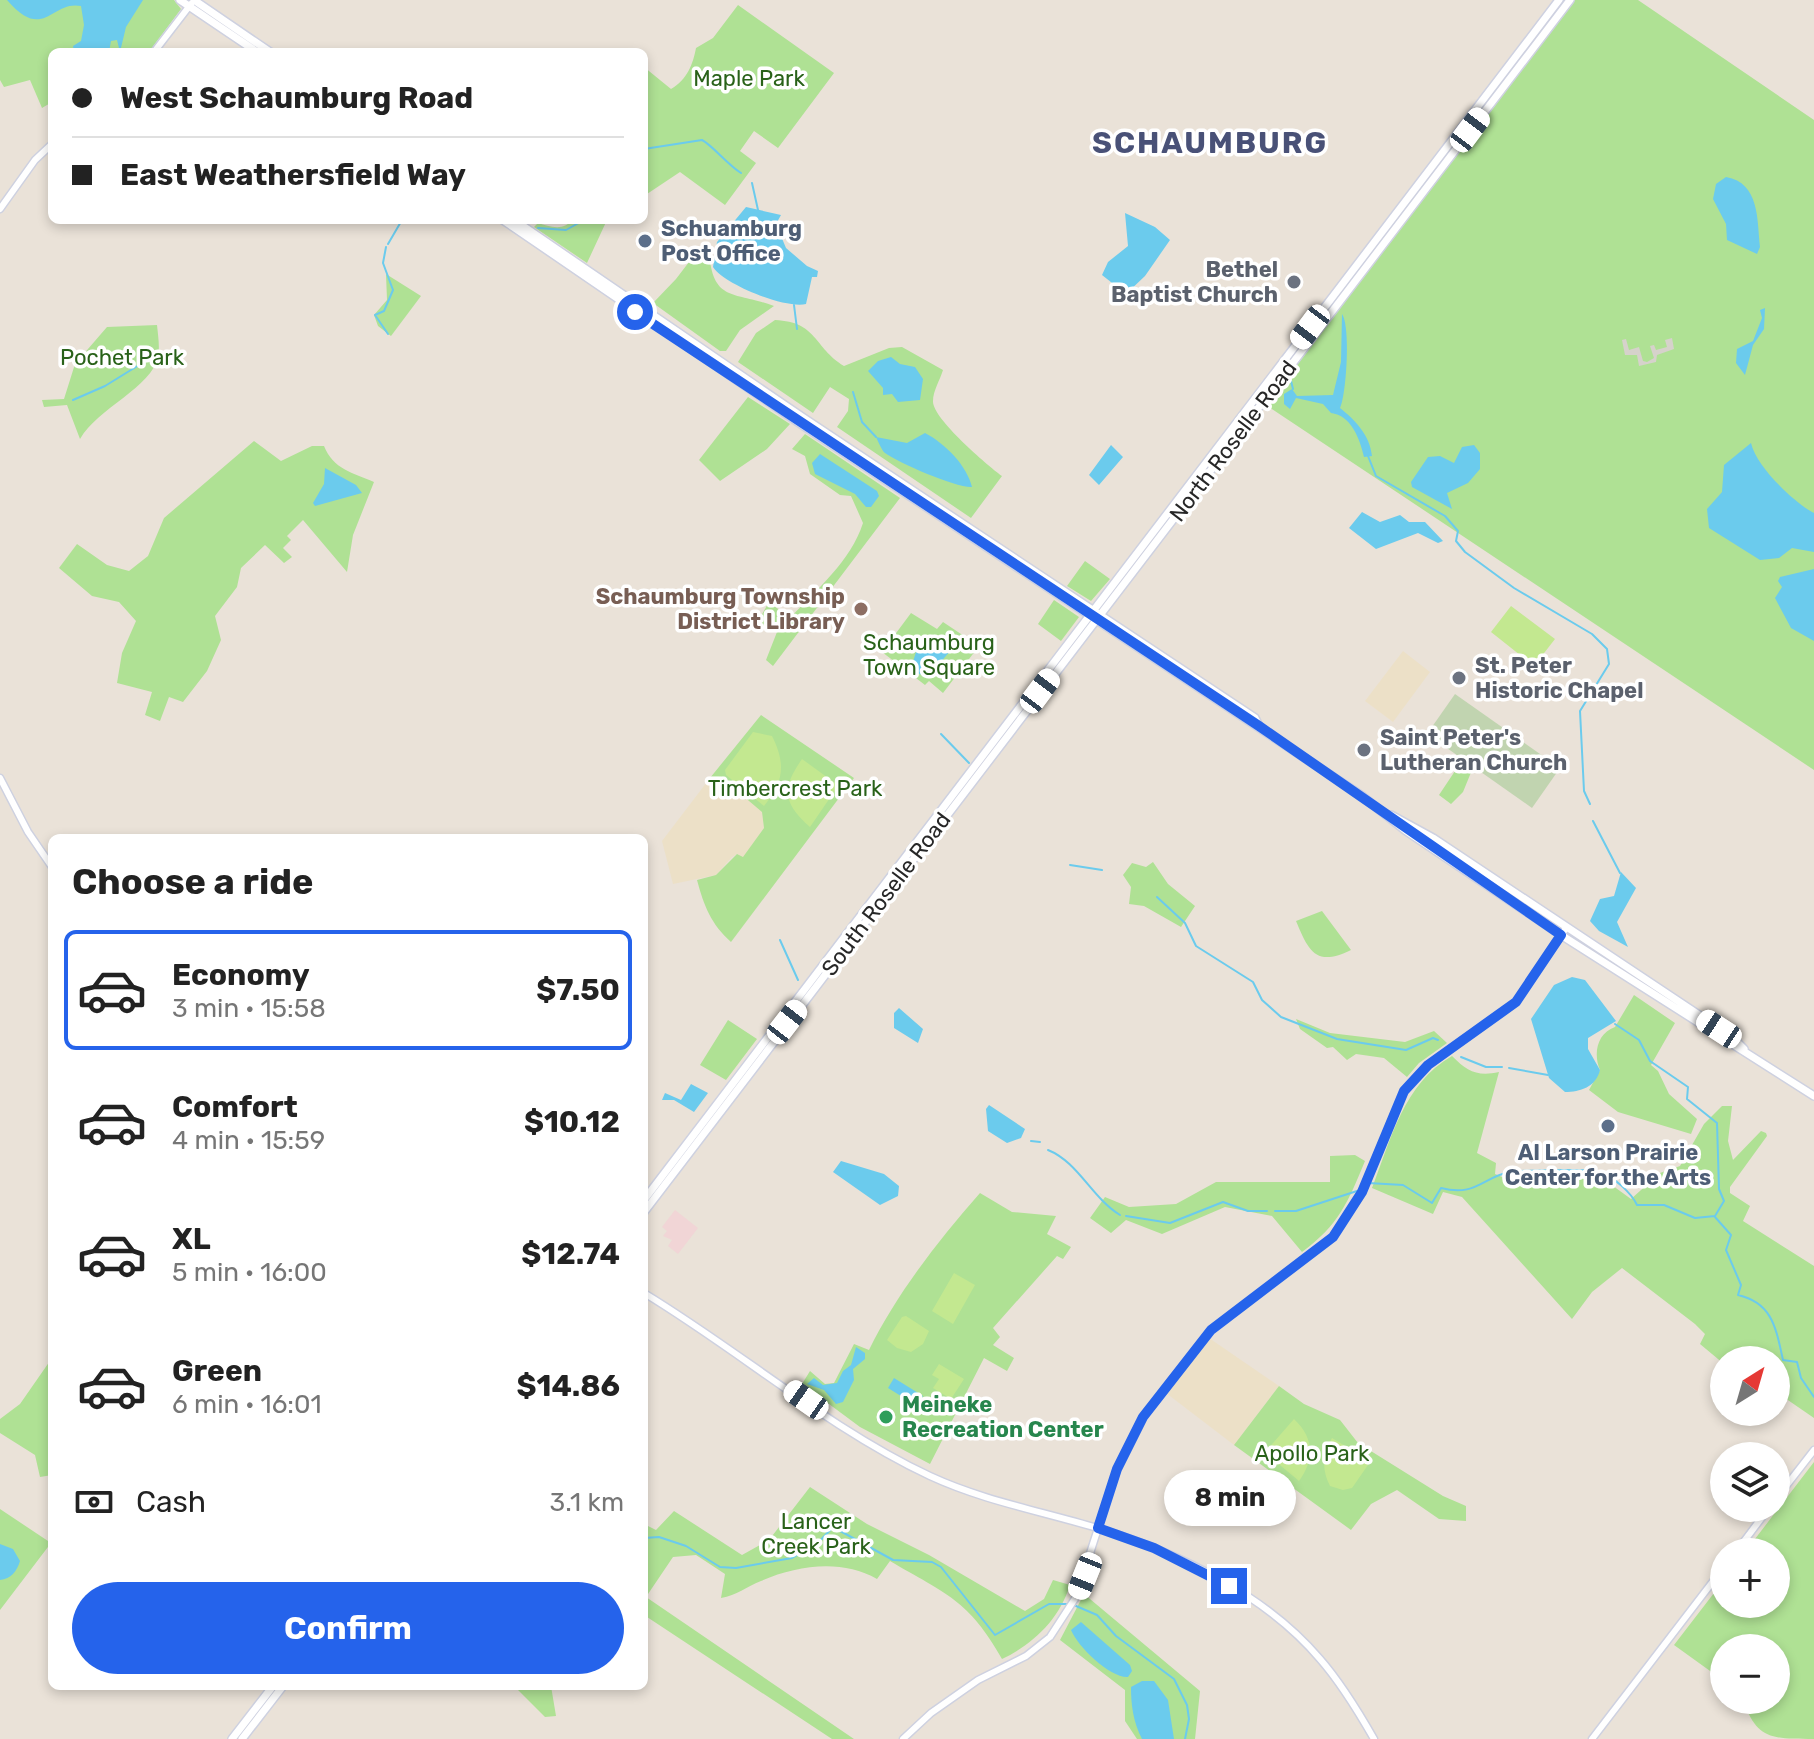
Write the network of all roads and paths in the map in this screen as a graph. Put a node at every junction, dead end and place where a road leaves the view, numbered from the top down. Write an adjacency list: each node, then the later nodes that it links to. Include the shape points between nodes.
1 (180, 0): 4 (main road)
2 (1559, 0): 12 (main road, North Roselle Road)
3 (1570, 0): 12 (main road, North Roselle Road)
4 (192, 2): 5 (street); 6 (main road); 7 (main road)
5 (157, 48)
6 (252, 48)
7 (264, 48)
8 (48, 148): 9 (street)
9 (0, 209)
10 (509, 224): 12 (main road, via 798,422)
11 (520, 224): 12 (main road)
12 (1094, 614): 15 (main road, via 1387,813 1433,838); 17 (main road, South Roselle Road); 18 (main road, South Roselle Road)
13 (0, 778): 14 (street)
14 (48, 861)
15 (1564, 932): 16 (main road, via 1732,1037); 22 (street, via 1516,1002 1428,1065 1404,1091 1362,1192 1333,1237 1211,1330 1143,1417 1117,1469)
16 (1814, 1096)
17 (648, 1195)
18 (648, 1207)
19 (648, 1296): 22 (street, via 876,1448 983,1498)
20 (1814, 1450): 21 (street)
21 (1790, 1481)
22 (1098, 1528): 28 (street, via 1076,1597 1050,1637 1026,1656 978,1680); 29 (street, via 1202,1571 1283,1624 1337,1680)
23 (1710, 1585): 30 (street)
24 (270, 1690): 26 (main road)
25 (280, 1690): 27 (main road)
26 (232, 1739)
27 (242, 1739)
28 (903, 1739)
29 (1374, 1739)
30 (1592, 1739)

